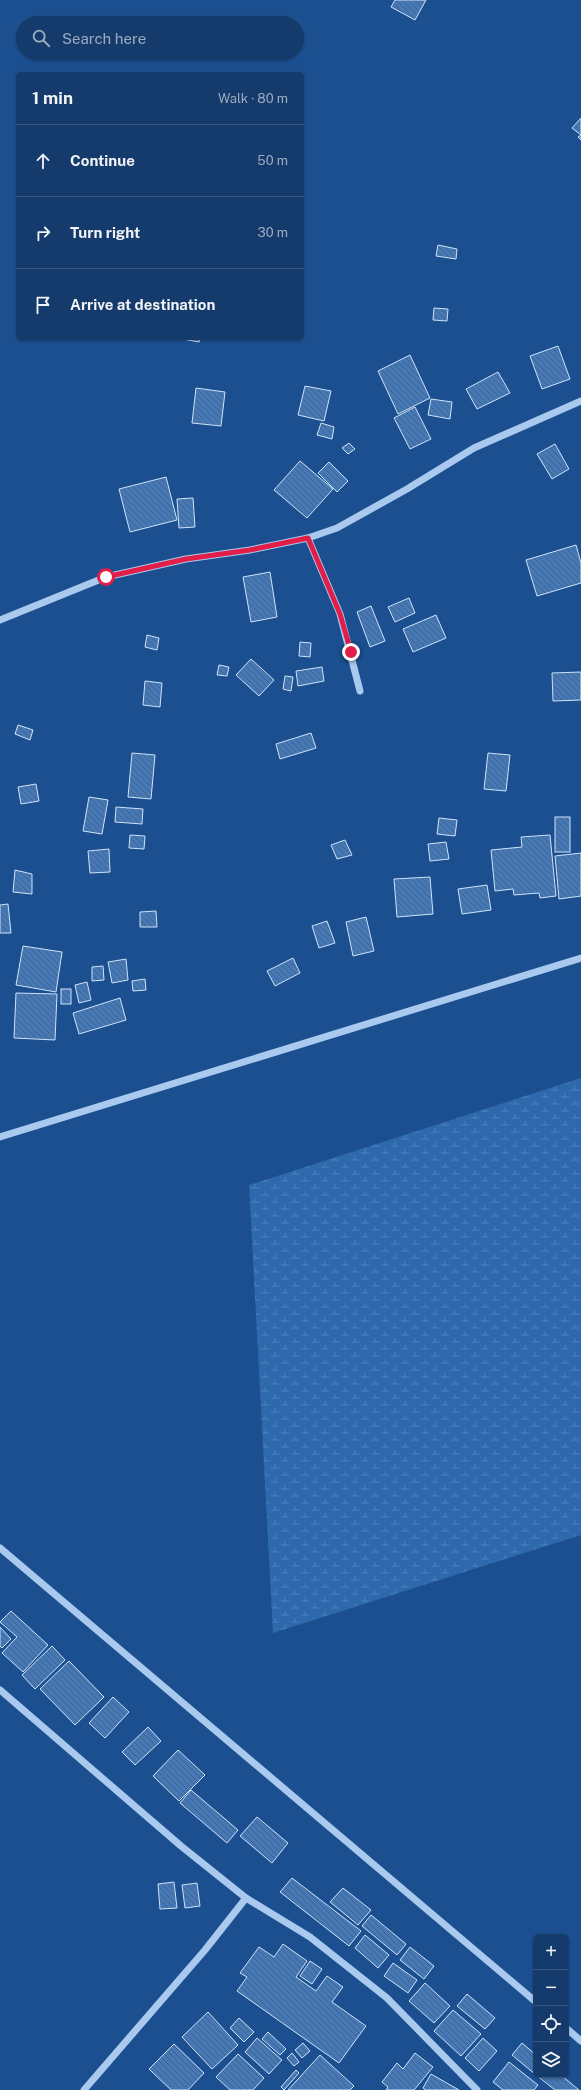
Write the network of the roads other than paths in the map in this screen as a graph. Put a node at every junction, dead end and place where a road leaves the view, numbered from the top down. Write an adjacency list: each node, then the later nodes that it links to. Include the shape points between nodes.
1 (581, 401): 2 (street, via 474,448 343,525)
2 (308, 538): 3 (street, via 186,559 106,577); 4 (street, via 340,614)
3 (0, 620)
4 (360, 691)
5 (581, 958): 6 (street)
6 (0, 1137)
7 (0, 1548): 10 (street)
8 (0, 1690): 9 (street, via 181,1846)
9 (246, 1898): 13 (street, via 205,1950); 14 (street, via 310,1937 381,1993)
10 (533, 1999)
11 (569, 2030): 12 (street)
12 (581, 2040)
13 (84, 2090)
14 (477, 2090)

